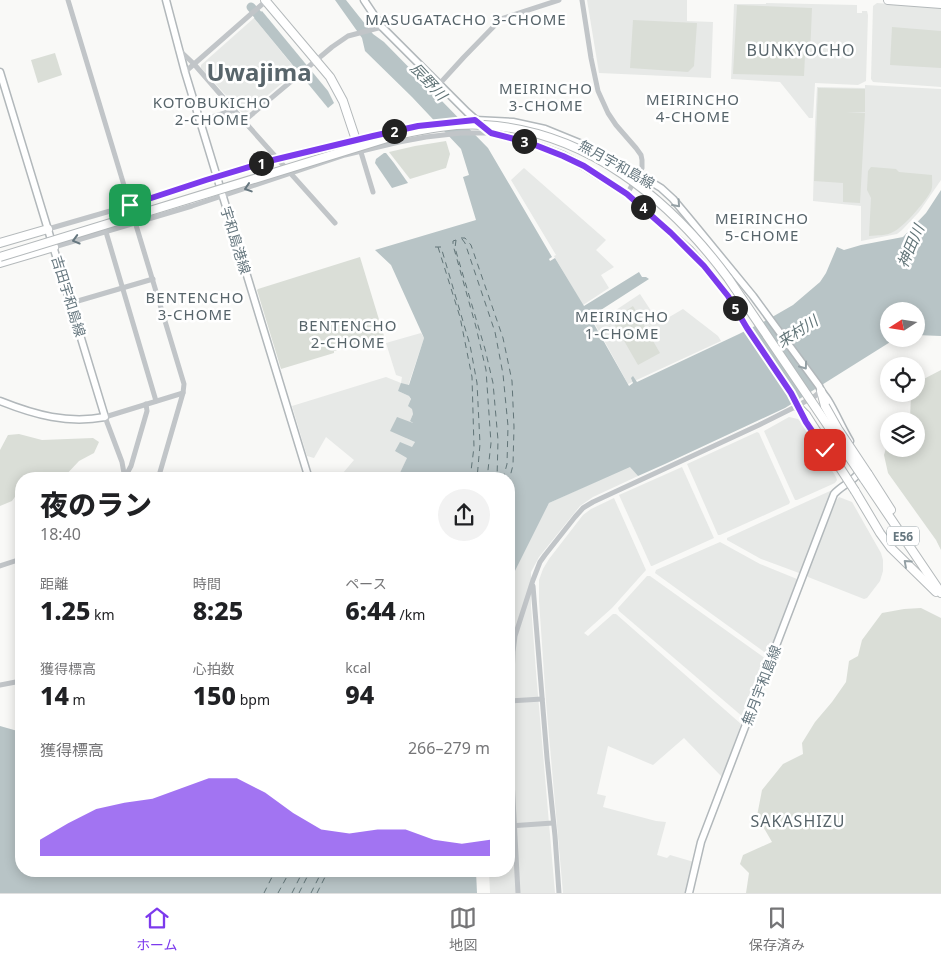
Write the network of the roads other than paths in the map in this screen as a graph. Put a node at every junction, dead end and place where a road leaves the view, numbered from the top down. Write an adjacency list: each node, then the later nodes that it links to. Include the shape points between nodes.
1 (68, 0): 31 (street)
2 (166, 0): 10 (main road, 宇和島港線)
3 (266, 0): 11 (highway); 12 (street)
4 (364, 0): 9 (main road, 無月宇和島線)
5 (560, 0): 15 (street, via 501,18)
6 (582, 0): 26 (street, via 598,91 608,113 641,155 642,168)
7 (888, 0): 8 (highway)
8 (941, 4)
9 (382, 26): 11 (street, via 344,38); 15 (main road, 無月宇和島線)
10 (178, 49): 12 (street); 14 (main road, 宇和島港線)
11 (316, 60): 20 (street); 22 (highway, via 338,90)
12 (194, 64): 14 (street); 17 (street)
13 (0, 72): 34 (main road, 吉田宇和島線)
14 (185, 72): 19 (main road, 宇和島港線)
15 (440, 84): 16 (street); 18 (main road, 無月宇和島線)
16 (433, 91)
17 (234, 110): 19 (street); 20 (street)
18 (475, 120): 21 (main road, 無月宇和島線); 22 (street, via 418,126); 26 (main road, 無月宇和島線, via 513,122 545,129 594,149)
19 (200, 121): 27 (main road, 宇和島港線)
20 (244, 121): 24 (street)
21 (491, 133): 23 (street, via 446,134); 29 (main road, 無月宇和島線, via 563,156)
22 (356, 140): 23 (street); 24 (street)
23 (361, 152): 25 (street); 28 (street)
24 (277, 159): 25 (street); 27 (street)
25 (290, 174): 30 (street, one-way to 30); 33 (street)
26 (638, 174): 29 (street); 43 (main road, 無月宇和島線, one-way to 43, via 673,199 753,296)
27 (216, 176): 30 (main road, 宇和島港線); 31 (street)
28 (373, 192)
29 (627, 194): 48 (main road, 無月宇和島線, via 704,266 728,296)
30 (223, 196): 32 (street); 53 (main road, 宇和島港線)
31 (130, 205): 32 (street); 34 (street)
32 (136, 223): 35 (street); 40 (street)
33 (334, 223)
34 (48, 229): 36 (highway); 37 (main road, 吉田宇和島線)
35 (106, 232): 37 (street, one-way to 37); 41 (street)
36 (0, 243)
37 (54, 247): 39 (highway); 42 (main road, 吉田宇和島線)
38 (0, 257): 54 (highway, bridge, via 397,136 460,125 489,125 527,131 571,145 605,162 646,191 681,223 728,278)
39 (0, 263)
40 (152, 279): 41 (street); 44 (street, via 184,384)
41 (122, 288): 42 (street); 46 (street)
42 (71, 303): 49 (main road, 吉田宇和島線)
43 (820, 388): 48 (street, via 814,396); 54 (highway, bridge, via 825,406); 55 (main road, 無月宇和島線, via 862,463 857,476)
44 (183, 392): 46 (street); 52 (street)
45 (0, 400): 49 (main road, via 57,418 83,420)
46 (156, 401): 47 (street)
47 (146, 404): 49 (street); 51 (street, via 147,411)
48 (796, 404): 55 (main road, 無月宇和島線); 58 (street, via 759,426 583,508 545,555); 60 (highway, one-way to 48, bridge, via 892,548 876,527)
49 (105, 416): 50 (street)
50 (124, 472)
51 (128, 472)
52 (160, 472)
53 (307, 472)
54 (866, 476): 59 (highway, E56, via 902,526)
55 (846, 485): 71 (main road, 無月宇和島線, via 834,494 802,577 701,842)
56 (15, 561): 57 (street)
57 (0, 566)
58 (533, 580): 61 (street); 64 (street)
59 (941, 593)
60 (941, 597)
61 (515, 636)
62 (15, 681): 63 (street)
63 (0, 685)
64 (542, 699): 65 (street); 66 (street)
65 (515, 701)
66 (553, 823): 67 (street); 70 (street)
67 (515, 825)
68 (515, 859): 69 (street)
69 (518, 893)
70 (559, 893)
71 (689, 893)

